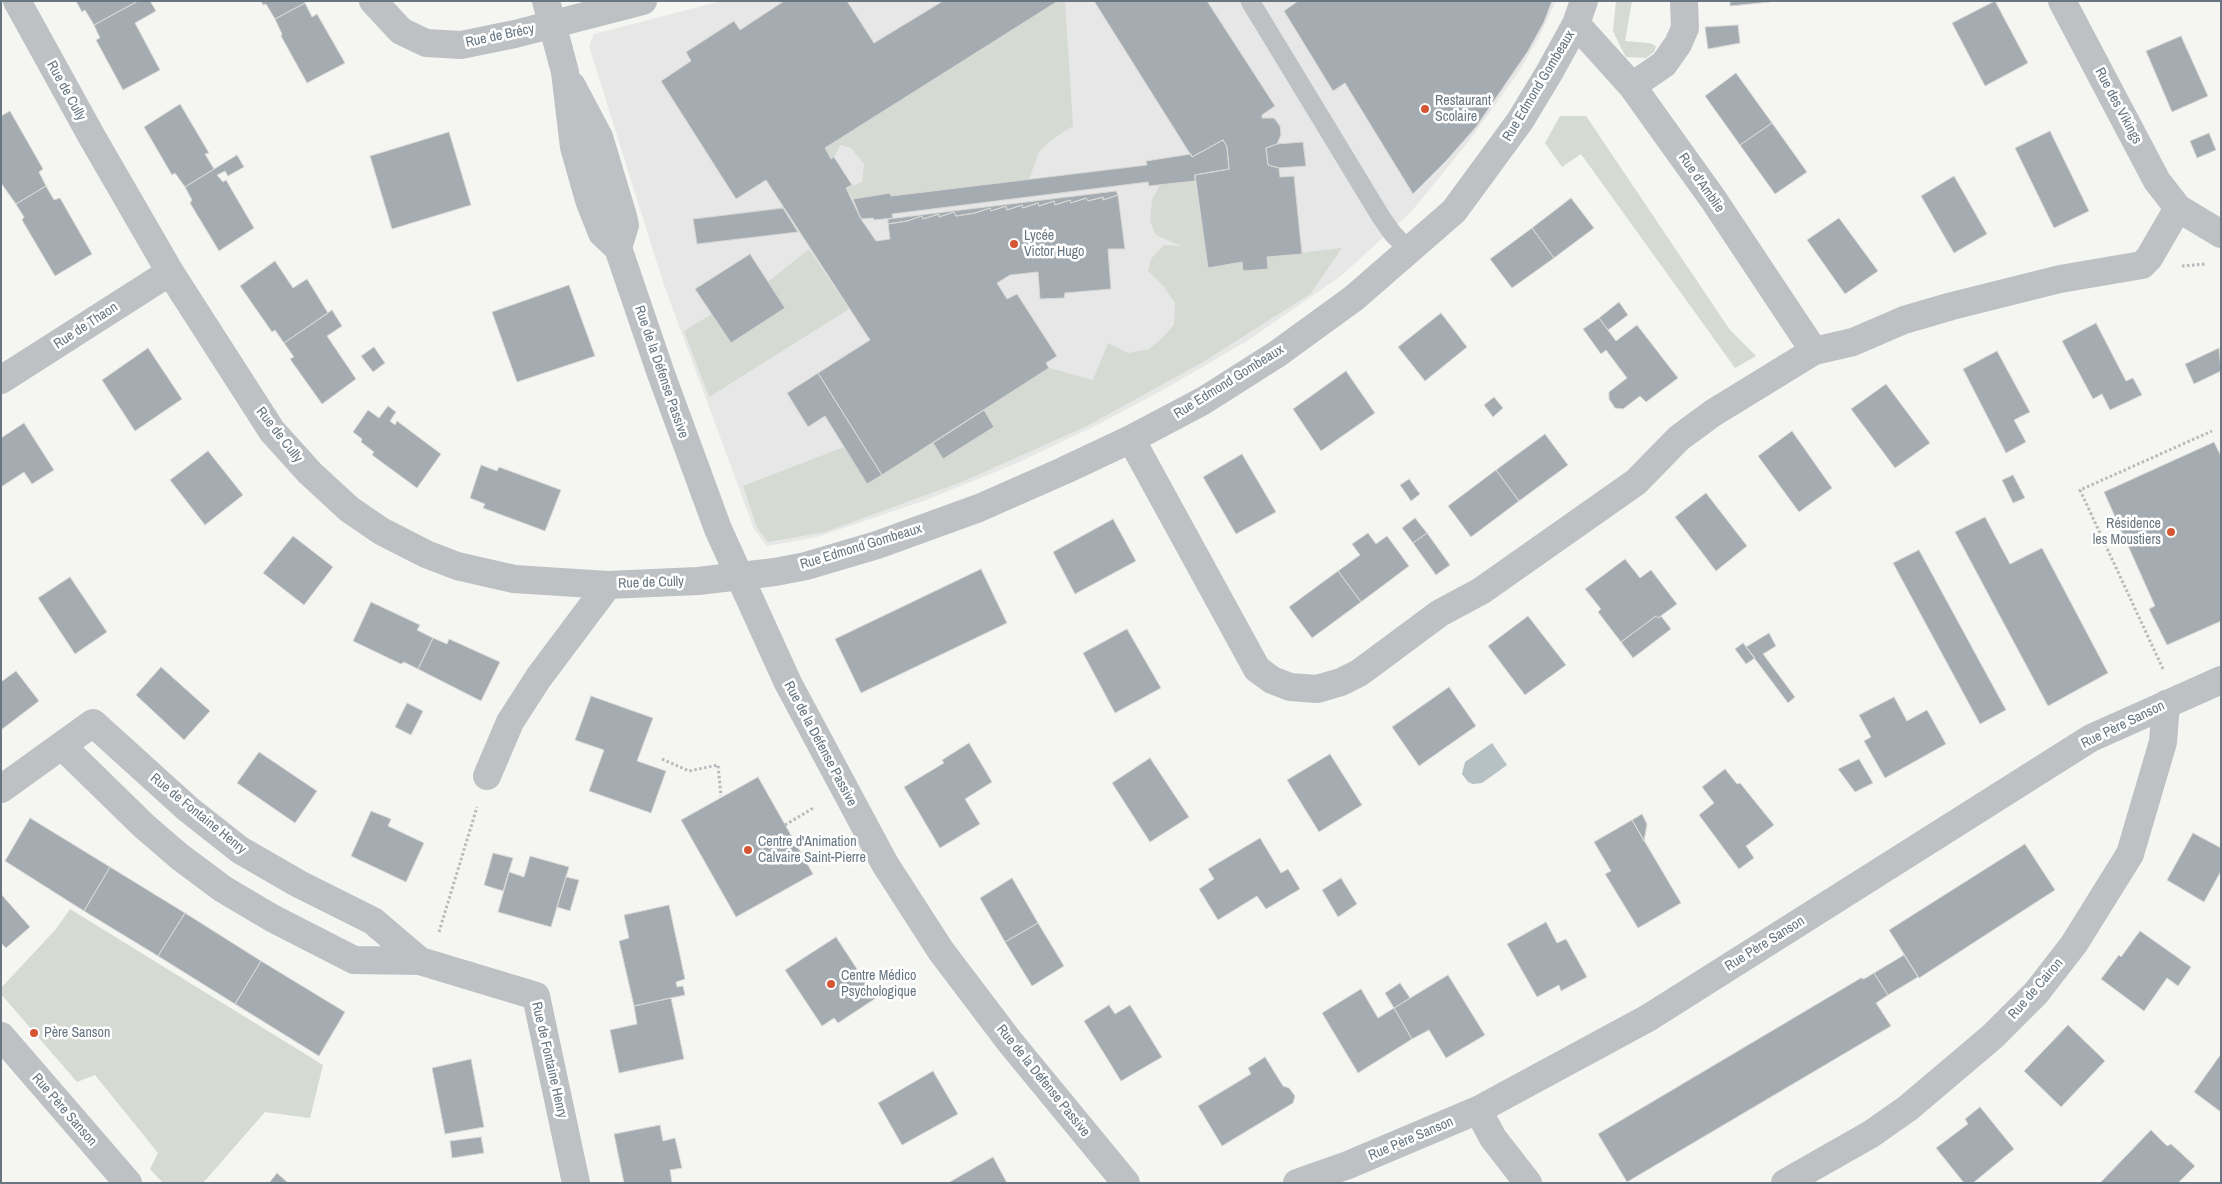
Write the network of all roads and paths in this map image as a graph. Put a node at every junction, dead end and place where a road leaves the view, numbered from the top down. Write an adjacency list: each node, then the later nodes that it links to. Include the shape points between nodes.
1 (17, 1): 13 (street, Rue de Cully)
2 (373, 1): 7 (street, Rue de Brécy, via 401,31 426,44 461,46)
3 (643, 1): 7 (street, Rue de Brécy)
4 (1250, 1): 12 (lane, via 1381,217)
5 (1684, 1): 9 (street, via 1685,28 1678,44 1664,64)
6 (2062, 1): 10 (street, Rue des Vikings, via 2157,182)
7 (550, 13): 18 (street, Rue de la Défense Passive, via 565,72 574,147 584,184 602,233 618,248 685,440)
8 (1580, 13): 9 (street, Rue d'Amblie); 12 (street, Rue Edmond Gombeaux, via 1550,73 1520,121 1454,211)
9 (1632, 86): 14 (street, Rue d'Amblie, via 1713,199)
10 (2178, 208): 11 (street, Rue des Vikings); 14 (street, via 2150,258 2142,265 2060,279 1952,306 1904,320 1853,342)
11 (2221, 234)
12 (1409, 250): 17 (street, Rue Edmond Gombeaux, via 1354,298 1277,354 1203,401)
13 (170, 272): 15 (street, Rue de Thaon); 19 (street, Rue de Cully, via 272,431 349,509 381,531 457,566 514,579)
14 (1814, 351): 17 (street, via 1713,413 1679,438 1636,482 1481,591 1440,613 1359,673 1316,689 1290,687 1257,669)
15 (1, 380)
16 (2212, 431): 21 (path, via 2080,490)
17 (1131, 439): 18 (street, Rue Edmond Gombeaux, via 979,508 877,545 806,566)
18 (738, 576): 19 (street, Rue de Cully); 34 (street, Rue de la Défense Passive, via 788,683 890,872 941,951 1010,1042)
19 (608, 585): 24 (street, via 539,677 510,722)
20 (2221, 680): 21 (street, Rue Père Sanson)
21 (2166, 691): 31 (street, Rue Père Sanson, via 1648,1018); 37 (street, Rue de Cairon, via 2163,742 2130,854 2074,944 2036,993 1993,1036 1908,1108 1871,1134)
22 (62, 746): 25 (street, Rue de Fontaine Henry); 29 (street, Rue de Fontaine Henry, via 180,858 223,889 354,960); 29 (street, Rue de Fontaine Henry, via 93,723 188,809 240,850 373,921)
23 (662, 759): 26 (path, via 689,772 718,766)
24 (487, 776): 29 (path)
25 (1, 789)
26 (721, 796)
27 (815, 808): 28 (path)
28 (785, 825)
29 (425, 963): 33 (street, Rue de Fontaine Henry, via 536,996)
30 (1, 1036): 32 (street, Rue Père Sanson)
31 (1478, 1110): 35 (street, Rue Père Sanson); 36 (street, via 1493,1138)
32 (128, 1183)
33 (576, 1183)
34 (1126, 1183)
35 (1297, 1183)
36 (1528, 1183)
37 (1786, 1183)

